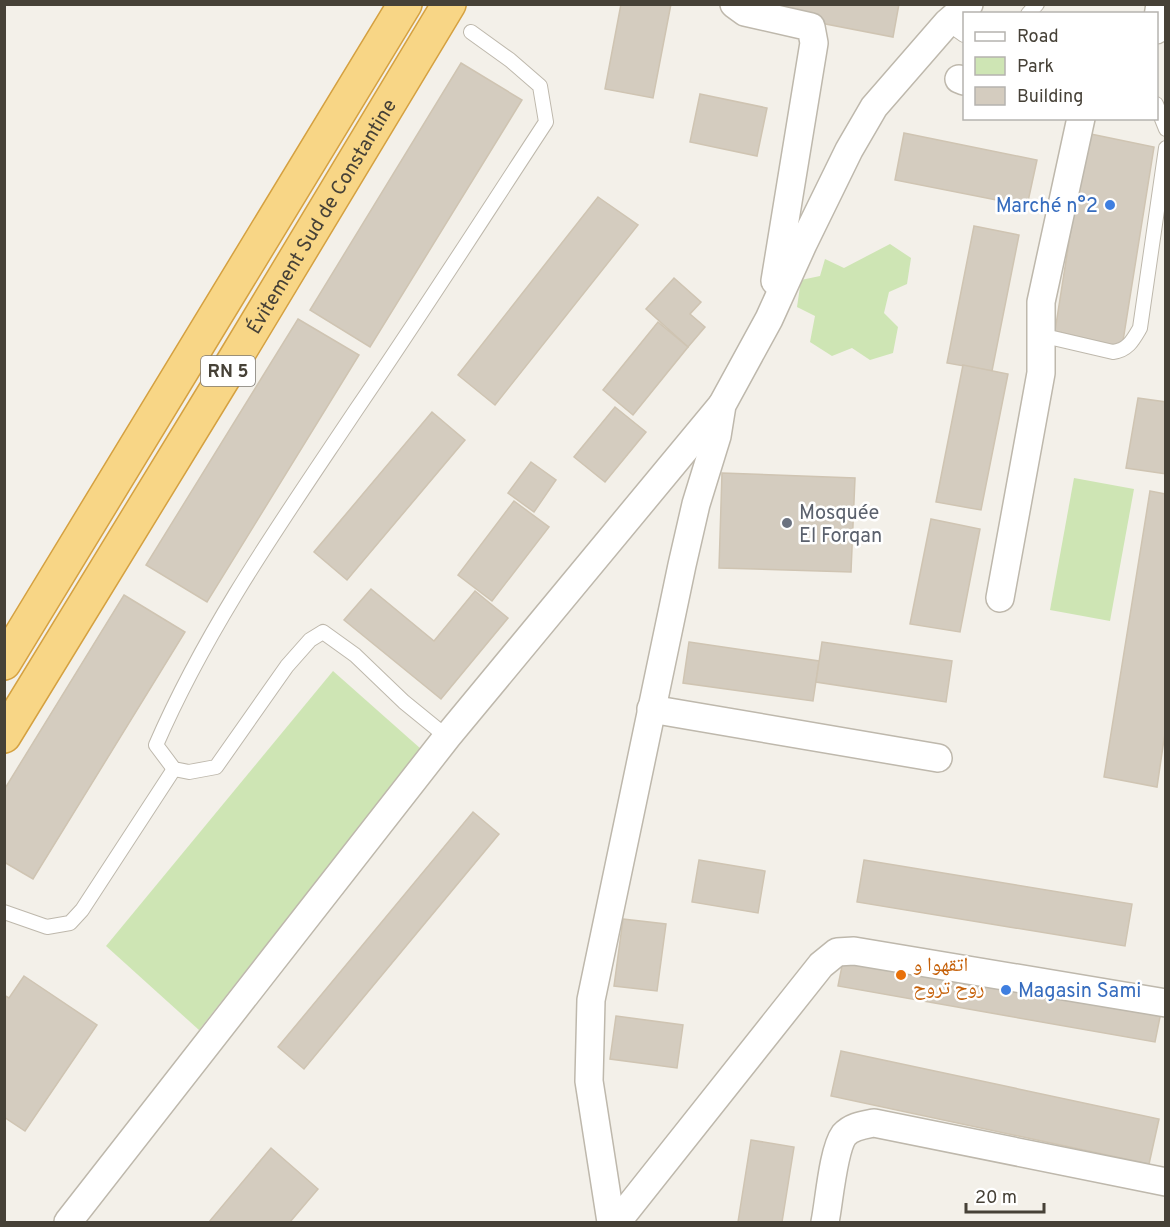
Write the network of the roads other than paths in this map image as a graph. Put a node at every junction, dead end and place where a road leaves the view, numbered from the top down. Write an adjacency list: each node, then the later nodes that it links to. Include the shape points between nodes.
1 (405, 4): 15 (highway, Évitement Sud de Constantine / RN 5)
2 (449, 4): 17 (highway, Évitement Sud de Constantine / RN 5)
3 (734, 4): 11 (street, via 746,12 811,27 814,43)
4 (963, 16): 5 (street)
5 (956, 29): 11 (street, via 874,106)
6 (471, 32): 20 (lane, via 540,86 546,122 231,601 156,746)
7 (1158, 109): 9 (lane)
8 (1081, 120): 12 (street, via 1041,302)
9 (1166, 129)
10 (1166, 148): 12 (lane, via 1140,328 1130,344 1113,352)
11 (769, 319): 13 (street)
12 (1040, 335): 14 (street, via 1041,373)
13 (722, 405): 16 (street); 18 (street)
14 (1000, 598)
15 (4, 663)
16 (651, 709): 19 (street); 25 (street, via 591,1000 589,1081)
17 (4, 736)
18 (447, 737): 20 (lane, via 323,632 310,640 287,666 216,767 189,772); 24 (street)
19 (938, 758)
20 (174, 769): 21 (lane, via 70,923 47,927)
21 (4, 912)
22 (1166, 1003): 26 (street, via 854,951 837,952 821,965)
23 (1166, 1182): 27 (street, via 874,1123 844,1135)
24 (68, 1222)
25 (611, 1222)
26 (617, 1222)
27 (825, 1222)

